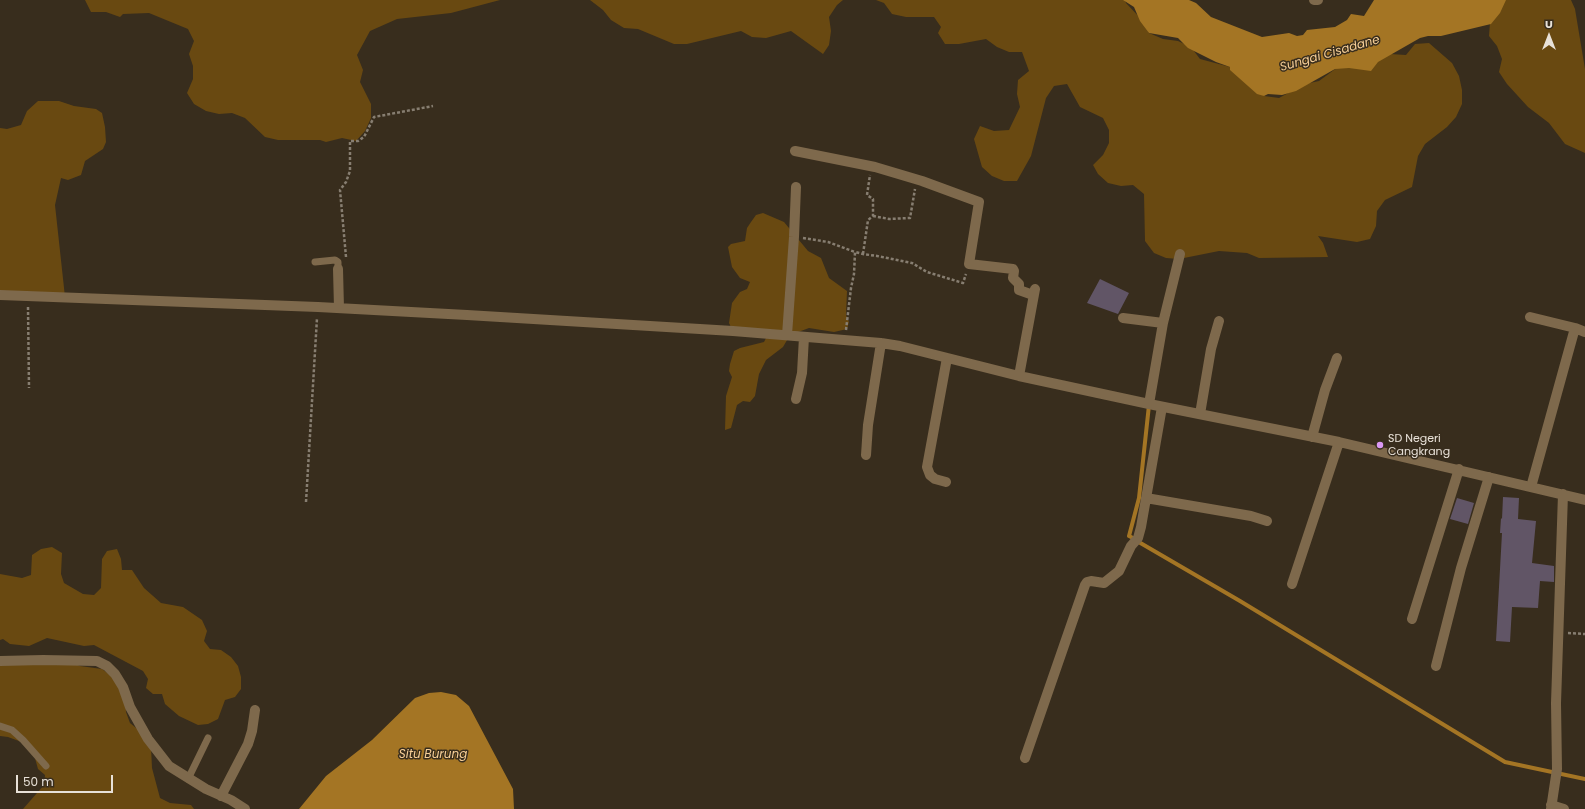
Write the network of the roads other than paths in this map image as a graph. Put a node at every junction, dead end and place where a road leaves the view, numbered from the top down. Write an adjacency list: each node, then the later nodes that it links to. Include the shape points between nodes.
1 (1314, 0): 2 (street)
2 (1318, 0)
3 (795, 151): 20 (street, via 916,179 979,202 969,264 1013,269 1013,278 1019,284 1019,290 1034,292)
4 (796, 187): 15 (street)
5 (1180, 254): 13 (street)
6 (315, 262): 7 (lane, via 335,260 338,262)
7 (338, 269): 9 (street)
8 (0, 295): 9 (street, via 318,307)
9 (339, 302): 15 (street)
10 (1530, 316): 14 (street)
11 (1122, 318): 13 (street)
12 (1219, 321): 24 (street, via 1211,349)
13 (1163, 323): 22 (street)
14 (1580, 330): 31 (street)
15 (787, 335): 16 (street)
16 (804, 336): 17 (street); 21 (street, via 802,373)
17 (881, 343): 18 (street); 27 (street)
18 (947, 358): 20 (street); 30 (street, via 928,467 930,475)
19 (1337, 358): 25 (street)
20 (1019, 376): 22 (street)
21 (796, 399)
22 (1149, 404): 23 (street)
23 (1162, 407): 24 (street); 33 (street)
24 (1200, 414): 25 (street)
25 (1312, 437): 26 (street)
26 (1339, 442): 28 (street); 36 (street)
27 (866, 455)
28 (1459, 470): 29 (street); 37 (street)
29 (1488, 477): 31 (street); 39 (street)
30 (946, 482)
31 (1531, 487): 32 (street)
32 (1563, 494): 34 (street); 47 (street, via 1556,703 1557,769)
33 (1146, 498): 35 (street); 43 (street, via 1138,538 1131,546 1119,571 1104,583 1091,581 1085,585)
34 (1585, 500)
35 (1267, 521)
36 (1292, 584)
37 (1412, 619)
38 (0, 660): 45 (street, via 97,661 107,666 123,687 130,707 148,739 169,766)
39 (1436, 666)
40 (255, 710): 46 (street, via 248,744)
41 (0, 726): 44 (lane, via 12,730)
42 (208, 738): 45 (lane)
43 (1025, 758)
44 (46, 766)
45 (188, 779): 46 (street)
46 (221, 796): 48 (street)
47 (1551, 807): 49 (street)
48 (245, 809)
49 (1564, 809)

